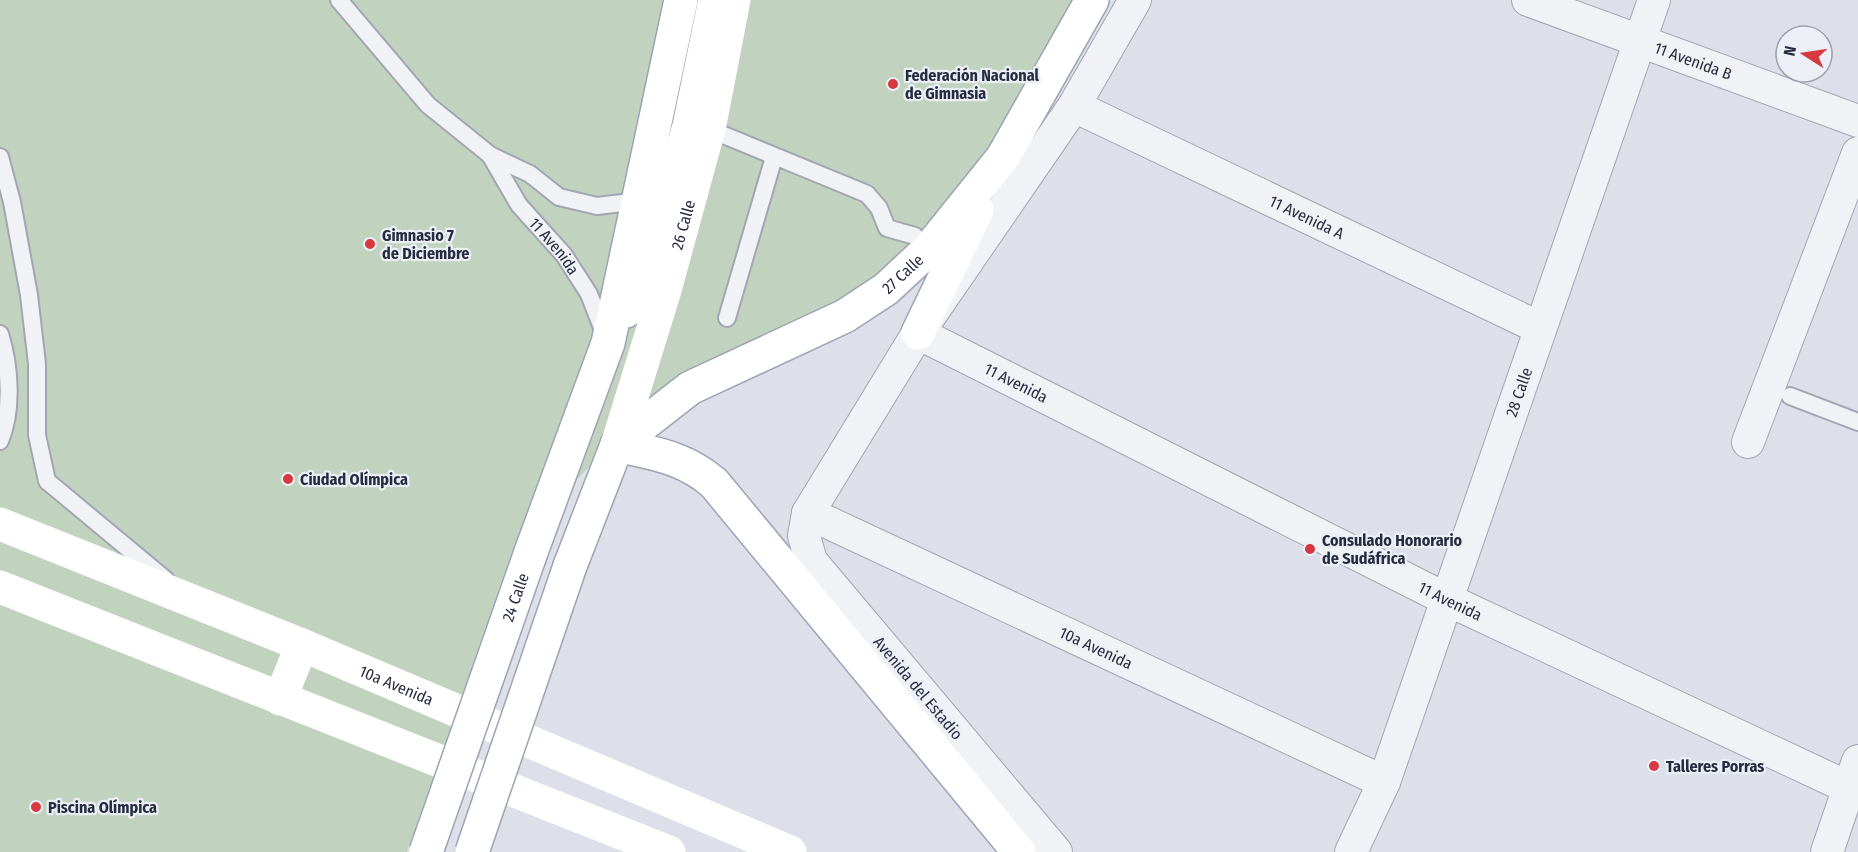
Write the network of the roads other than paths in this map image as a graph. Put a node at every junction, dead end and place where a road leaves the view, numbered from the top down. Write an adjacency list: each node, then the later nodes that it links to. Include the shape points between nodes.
1 (339, 0): 14 (lane, via 428,105)
2 (681, 0): 18 (main road)
3 (715, 0): 24 (main road, via 689,126 648,270)
4 (734, 0): 12 (main road, 26 Calle)
5 (1092, 0): 17 (main road, 27 Calle)
6 (1135, 0): 10 (street)
7 (1528, 0): 9 (street, 11 Avenida B)
8 (1654, 0): 9 (street, 28 Calle)
9 (1639, 42): 11 (street, 11 Avenida B); 21 (street, 28 Calle)
10 (1074, 106): 21 (street, 11 Avenida A); 22 (street)
11 (1858, 121)
12 (709, 129): 16 (lane); 30 (main road, 26 Calle)
13 (1858, 153): 29 (street)
14 (490, 155): 18 (lane, via 530,174 559,197 597,206); 24 (lane, 11 Avenida, via 519,205 564,255 589,294)
15 (0, 157): 34 (lane, via 29,295 37,364 37,435 47,481)
16 (774, 157): 19 (lane, via 867,194 879,208 887,228); 20 (lane)
17 (1003, 157): 22 (main road); 30 (main road, 27 Calle, via 929,249 886,289 845,316 690,388)
18 (639, 201): 24 (main road)
19 (915, 236)
20 (727, 318)
21 (1540, 328): 35 (street, 28 Calle)
22 (918, 333): 31 (street); 35 (street, 11 Avenida)
23 (0, 334): 25 (lane)
24 (608, 343): 41 (main road, 24 Calle, bridge)
25 (4, 382): 28 (lane, via 6,427)
26 (1790, 396): 27 (lane)
27 (1858, 422)
28 (0, 441)
29 (1748, 442)
30 (617, 446): 42 (main road, bridge, via 570,566); 44 (main road, via 694,466 714,483)
31 (808, 513): 39 (street, 10a Avenida); 45 (street, Avenida del Estadio, via 804,537 812,561)
32 (0, 524): 34 (main road, 10a Avenida)
33 (0, 587): 37 (main road)
34 (187, 598): 36 (main road, 10a Avenida)
35 (1446, 599): 38 (street, 11 Avenida); 39 (street, 28 Calle)
36 (302, 645): 37 (main road); 43 (main road, 10a Avenida)
37 (280, 699): 40 (main road)
38 (1855, 780): 47 (street)
39 (1384, 782): 46 (street, 28 Calle)
40 (657, 849)
41 (426, 852)
42 (472, 852)
43 (790, 852)
44 (1019, 852)
45 (1056, 852)
46 (1351, 852)
47 (1827, 852)

